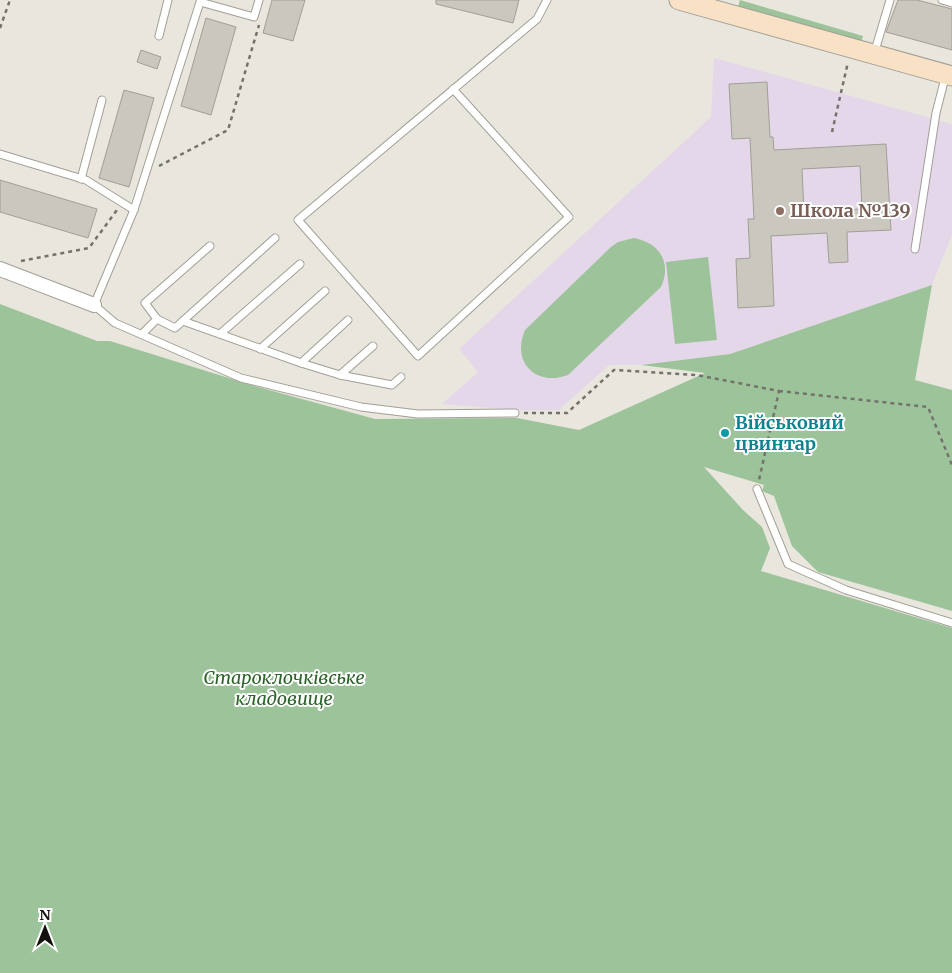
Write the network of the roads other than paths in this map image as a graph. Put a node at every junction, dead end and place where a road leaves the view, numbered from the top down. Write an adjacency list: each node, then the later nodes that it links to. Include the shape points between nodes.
1 (168, 0): 9 (lane)
2 (259, 0): 16 (lane, via 254,17 200,2)
3 (547, 0): 12 (lane, via 537,19)
4 (679, 0): 8 (street)
5 (890, 0): 10 (lane)
6 (942, 0): 7 (lane)
7 (952, 3)
8 (712, 4): 10 (street)
9 (159, 36)
10 (874, 54): 11 (street)
11 (949, 75): 19 (lane, via 936,113)
12 (453, 89): 12 (lane, via 568,217 418,356 298,220)
13 (102, 100): 15 (lane)
14 (0, 154): 15 (lane)
15 (81, 179): 16 (lane)
16 (134, 210): 23 (lane)
17 (275, 238): 26 (lane)
18 (210, 246): 24 (lane, via 145,303)
19 (915, 249)
20 (300, 264): 28 (lane)
21 (0, 269): 23 (street)
22 (325, 291): 30 (lane)
23 (94, 305): 27 (lane, via 115,323)
24 (157, 319): 26 (lane, via 175,328); 27 (lane)
25 (348, 320): 31 (lane)
26 (183, 321): 28 (lane)
27 (142, 334): 34 (lane, via 241,378 361,407 418,414)
28 (220, 334): 30 (lane)
29 (373, 346): 32 (lane)
30 (260, 349): 31 (lane)
31 (301, 363): 32 (lane)
32 (340, 375): 33 (lane, via 392,385)
33 (401, 378)
34 (514, 413)
35 (757, 489): 36 (lane, via 788,564 846,590)
36 (952, 623)

